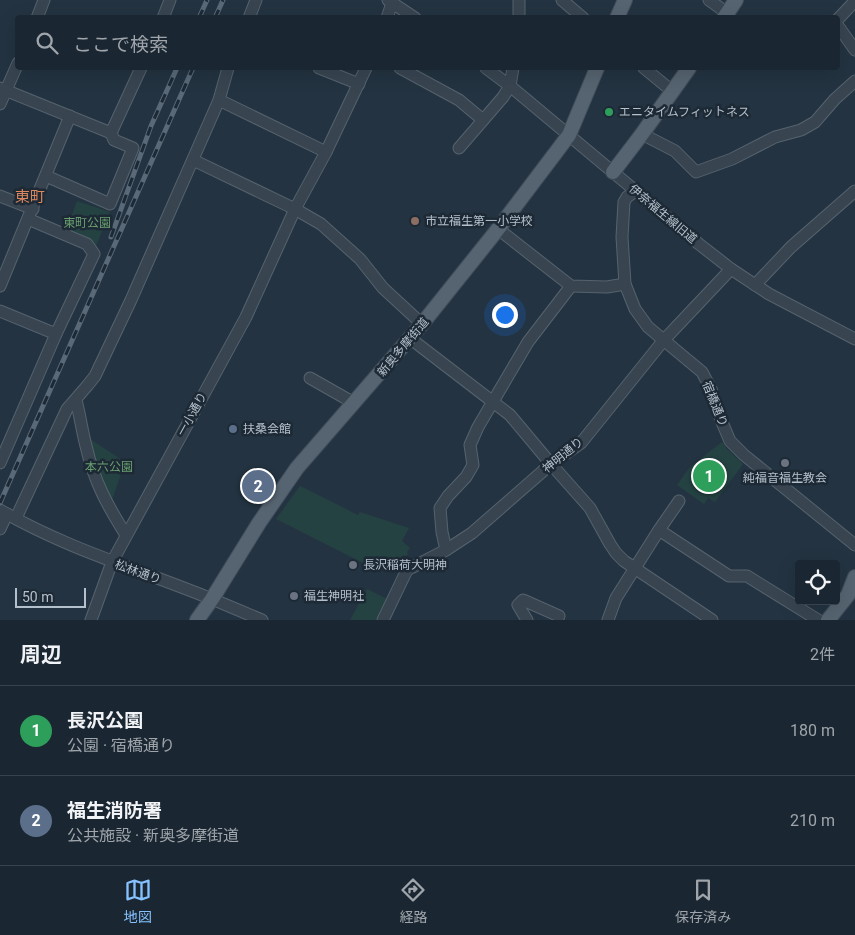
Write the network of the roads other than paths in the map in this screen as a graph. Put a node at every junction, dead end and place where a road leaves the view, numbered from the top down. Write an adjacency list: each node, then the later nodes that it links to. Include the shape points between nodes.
1 (44, 0): 11 (street)
2 (170, 0): 12 (street)
3 (256, 0): 13 (street)
4 (519, 0): 16 (street)
5 (562, 0): 17 (street)
6 (625, 0): 18 (main road)
7 (709, 0): 19 (street)
8 (736, 0): 19 (main road)
9 (391, 1): 14 (street); 15 (street)
10 (855, 1): 20 (street)
11 (37, 15)
12 (164, 15)
13 (250, 15)
14 (388, 15)
15 (411, 15)
16 (520, 15)
17 (580, 15)
18 (618, 15)
19 (725, 15)
20 (840, 17)
21 (840, 29): 22 (street)
22 (855, 50)
23 (15, 67): 37 (street)
24 (139, 70): 43 (street)
25 (227, 70): 39 (street)
26 (324, 70): 35 (street)
27 (365, 70): 35 (street, 一小通り)
28 (404, 70): 42 (street, via 460,100)
29 (489, 70): 36 (street, 伊奈福生線旧道)
30 (513, 70): 36 (street)
31 (596, 70): 45 (main road, 新奥多摩街道)
32 (646, 70): 38 (street)
33 (688, 70): 38 (main road)
34 (855, 81): 44 (street, via 815,122 801,130 775,137 732,160 696,172 674,151)
35 (358, 84): 47 (street, 一小通り)
36 (510, 86): 42 (street); 45 (street, 伊奈福生線旧道)
37 (3, 89): 40 (street); 41 (street)
38 (672, 91): 44 (main road)
39 (219, 100): 47 (street); 48 (street)
40 (0, 104)
41 (70, 116): 43 (street); 50 (street)
42 (483, 120): 46 (street)
43 (111, 133): 50 (street, via 114,140 133,148 110,204)
44 (642, 134): 49 (main road)
45 (569, 135): 49 (street, 伊奈福生線旧道); 56 (main road, 新奥多摩街道)
46 (458, 148)
47 (326, 152): 54 (street, 一小通り)
48 (193, 160): 54 (street); 69 (street, via 94,376)
49 (613, 172): 51 (street, 伊奈福生線旧道)
50 (46, 176): 55 (street)
51 (635, 191): 57 (street, 伊奈福生線旧道); 58 (street, 宿橋通り, via 627,197 623,208)
52 (855, 191): 59 (street, via 791,247)
53 (0, 196): 55 (street)
54 (295, 209): 63 (street, via 321,224 341,241 383,288); 78 (street, 一小通り, via 246,317)
55 (30, 214): 60 (street); 64 (street, via 87,244 94,254)
56 (498, 229): 61 (street); 63 (main road, 新奥多摩街道)
57 (732, 269): 59 (street, 伊奈福生線旧道); 67 (street, 神明通り)
58 (625, 284): 61 (street); 67 (street, 宿橋通り, via 635,308)
59 (755, 285): 66 (street, 伊奈福生線旧道)
60 (0, 286)
61 (571, 286): 70 (street, via 528,342)
62 (0, 311): 64 (street)
63 (422, 324): 65 (main road, 新奥多摩街道)
64 (56, 334): 72 (street)
65 (411, 339): 70 (street); 71 (main road, 新奥多摩街道)
66 (855, 339)
67 (663, 341): 73 (street, 神明通り, via 581,443); 79 (street, 宿橋通り, via 702,372 730,441)
68 (310, 378): 71 (street)
69 (76, 400): 75 (street, via 67,409); 78 (street, via 101,492)
70 (492, 402): 73 (street, via 510,415); 80 (street, via 470,445 473,465 440,508)
71 (354, 403): 84 (main road, 新奥多摩街道, via 297,468)
72 (0, 463)
73 (550, 464): 80 (street, 神明通り, via 472,532); 82 (street, via 590,508 616,553)
74 (679, 501): 77 (street)
75 (8, 514): 76 (street); 81 (street, 松林通り)
76 (0, 530)
77 (659, 530): 82 (street); 93 (street, via 729,576 747,576)
78 (126, 535): 81 (street, 一小通り)
79 (855, 545)
80 (446, 550): 89 (street, 神明通り, via 407,570)
81 (112, 562): 84 (street, 松林通り); 86 (street, 一小通り)
82 (634, 568): 91 (street, via 616,598); 92 (street)
83 (855, 577): 94 (main road, via 848,595)
84 (212, 599): 87 (main road, 新奥多摩街道); 88 (street, 松林通り)
85 (559, 616): 90 (street, via 523,600 518,605)
86 (91, 620)
87 (197, 620)
88 (262, 620)
89 (384, 620)
90 (527, 620)
91 (608, 620)
92 (712, 620)
93 (818, 620)
94 (828, 620)

